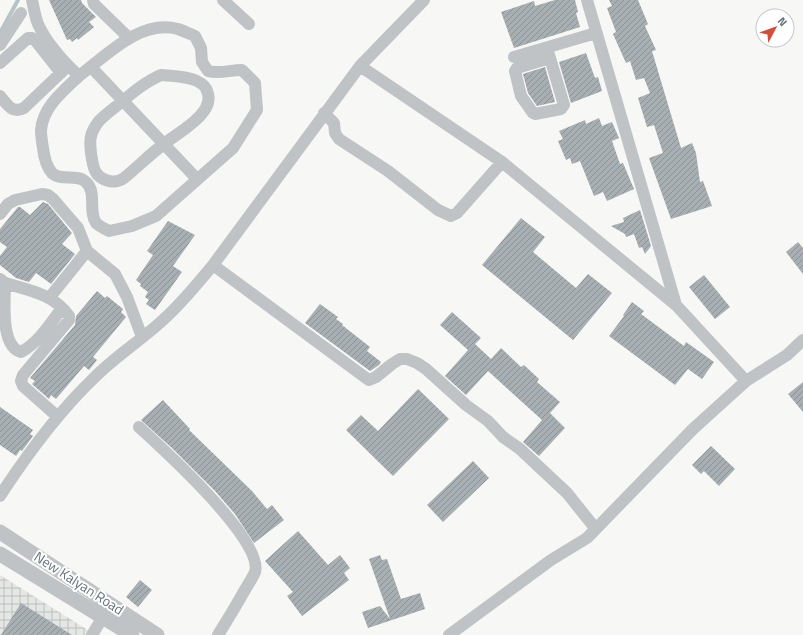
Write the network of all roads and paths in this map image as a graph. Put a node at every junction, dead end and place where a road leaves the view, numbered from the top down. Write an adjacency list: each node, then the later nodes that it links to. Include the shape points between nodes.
1 (32, 0): 16 (street, via 38,23)
2 (93, 0): 9 (street, via 94,4)
3 (223, 0): 7 (street)
4 (424, 0): 14 (street)
5 (587, 0): 8 (street)
6 (21, 13): 10 (street)
7 (249, 24)
8 (596, 33): 11 (street); 33 (street)
9 (129, 38): 15 (street); 17 (street, via 142,31 163,28 178,29 195,36 201,48 202,62)
10 (0, 45)
11 (548, 53): 11 (street, via 564,107 535,114 521,96 515,70); 12 (street)
12 (514, 57)
13 (0, 63): 16 (street, via 28,38 32,38)
14 (360, 66): 22 (street); 24 (street)
15 (91, 67): 18 (street); 21 (street)
16 (65, 70): 18 (street); 20 (street, via 20,110 8,107)
17 (208, 71): 19 (street); 26 (street, via 214,73 242,70 255,83 257,110 233,148)
18 (79, 76): 27 (street, via 50,106 41,131 45,160 52,174 60,177 78,177)
19 (198, 81): 21 (street, via 161,75 150,80); 23 (street, via 209,95 204,112)
20 (0, 96)
21 (123, 101): 23 (street); 25 (street, via 99,121 91,135 93,166)
22 (324, 113): 24 (street, via 334,123 339,140 388,171 438,210 451,216 457,213); 30 (street)
23 (164, 144): 25 (street, via 124,178 115,182 107,181); 26 (street)
24 (502, 162): 33 (street)
25 (97, 174): 27 (street)
26 (197, 179): 27 (street, via 156,216 132,226 109,231 97,224 92,214 91,190)
27 (87, 183)
28 (0, 214): 29 (street, via 15,200 48,195 78,228)
29 (87, 251): 32 (street); 35 (street, via 114,274 127,297)
30 (213, 265): 35 (street, via 169,315); 41 (street, via 369,380 400,359 407,359 426,369 520,449 567,493)
31 (2, 281): 32 (street); 34 (street, via 4,323 11,345 16,351 21,352 30,347)
32 (50, 297): 34 (street)
33 (676, 305): 37 (street)
34 (62, 308): 38 (street, via 69,316 69,320 23,375 21,381 23,386)
35 (142, 337): 38 (street, via 96,375)
36 (803, 340): 37 (street, via 787,355)
37 (746, 381): 41 (street, via 693,428)
38 (58, 417): 40 (street, via 18,468)
39 (138, 426): 49 (street, via 188,473 239,531 255,558 255,571)
40 (0, 496)
41 (595, 528): 50 (street, via 587,538 546,564)
42 (0, 532): 44 (street, New Kalyan Road)
43 (0, 554): 45 (street, New Kalyan Road)
44 (110, 603): 45 (street); 48 (street, New Kalyan Road)
45 (103, 617): 46 (street); 47 (street, New Kalyan Road)
46 (92, 635)
47 (132, 635)
48 (157, 635)
49 (218, 635)
50 (449, 635)

